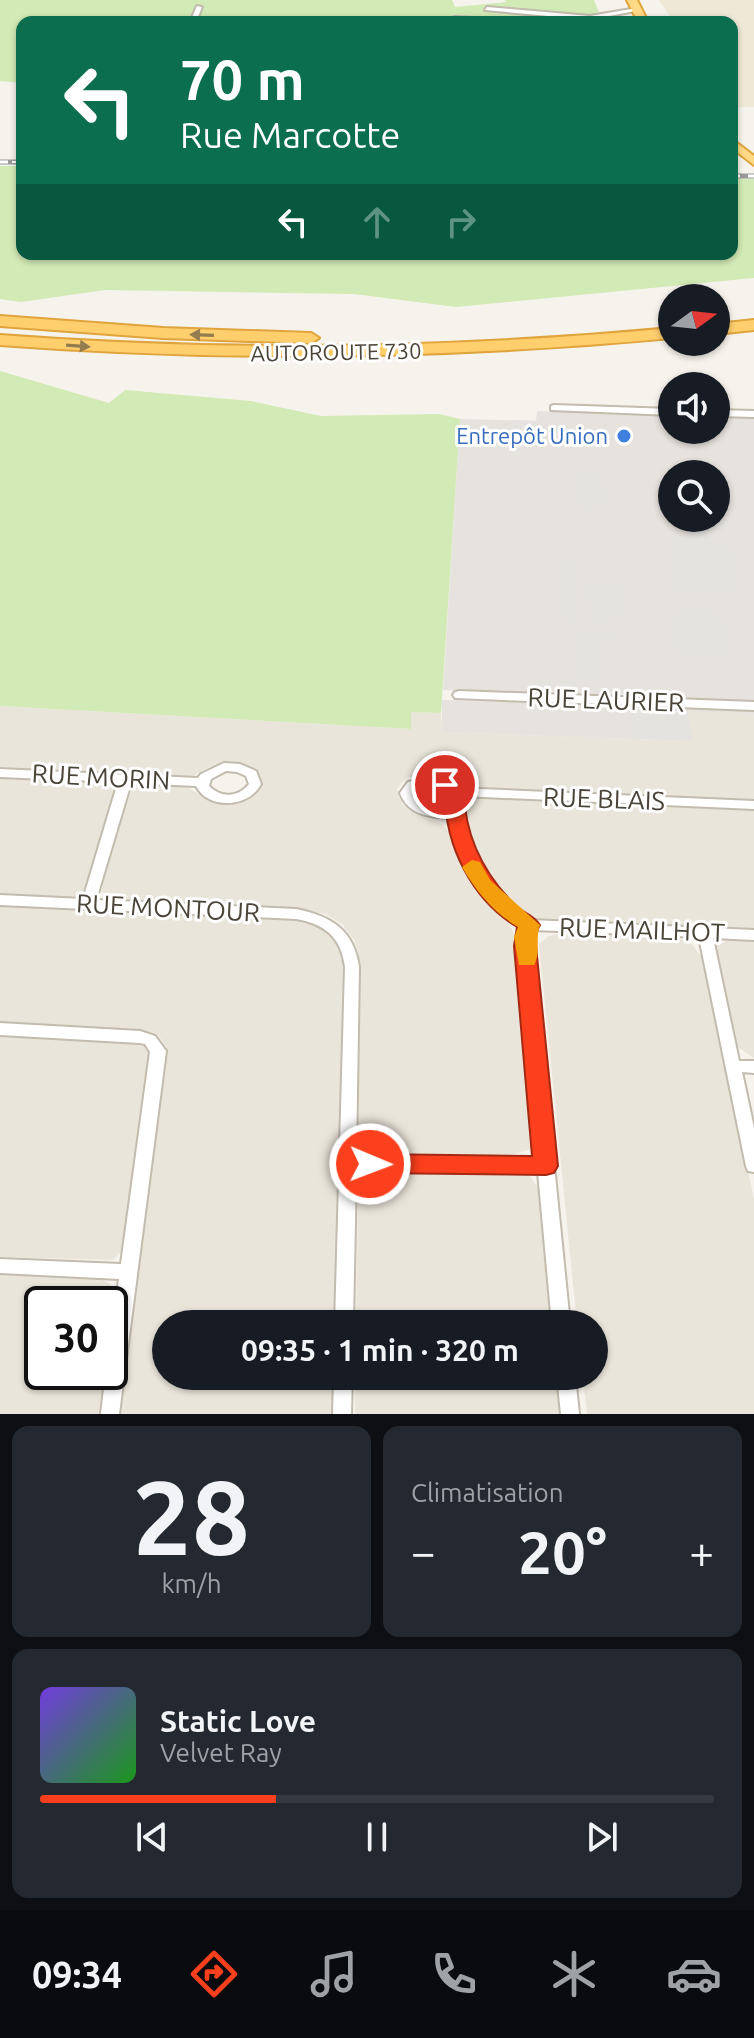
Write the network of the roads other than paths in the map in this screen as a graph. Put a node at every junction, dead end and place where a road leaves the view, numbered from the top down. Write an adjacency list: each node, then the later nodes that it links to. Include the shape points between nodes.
1 (632, 0): 4 (highway)
2 (199, 7): 5 (street)
3 (487, 9): 6 (street)
4 (637, 10): 7 (street); 8 (highway)
5 (195, 16)
6 (568, 16)
7 (602, 16)
8 (640, 16)
9 (738, 147): 10 (highway)
10 (754, 162)
11 (754, 317): 12 (highway)
12 (730, 320)
13 (0, 321): 15 (highway, AUTOROUTE 730, one-way to 13, via 339,338)
14 (754, 325): 16 (highway)
15 (658, 326)
16 (730, 328)
17 (658, 334): 18 (highway, AUTOROUTE 730, one-way to 17, via 180,351 368,353)
18 (0, 340)
19 (554, 408): 20 (street)
20 (658, 412)
21 (730, 413): 22 (street)
22 (754, 414)
23 (459, 695): 24 (street, RUE LAURIER)
24 (754, 706)
25 (0, 773): 26 (street, RUE MORIN)
26 (126, 778): 27 (street, RUE MORIN); 32 (street)
27 (202, 782)
28 (454, 792): 29 (street, RUE BLAIS); 30 (street); 30 (street, RUE BLAIS, via 432,781 412,785 406,793 422,811)
29 (754, 805)
30 (454, 814): 33 (street, via 477,877 511,914)
31 (0, 900): 32 (street, RUE MONTOUR)
32 (88, 904): 39 (street, RUE MONTOUR, via 296,914 333,927 351,957)
33 (529, 925): 34 (street, RUE MAILHOT); 40 (street, via 525,946)
34 (705, 933): 35 (street, RUE MAILHOT); 37 (street)
35 (754, 935)
36 (0, 1029): 43 (street, via 140,1037 155,1044 158,1058)
37 (732, 1066): 38 (street); 41 (street)
38 (754, 1067)
39 (348, 1164): 40 (street); 44 (street)
40 (546, 1166): 45 (street)
41 (754, 1166)
42 (0, 1266): 43 (street)
43 (128, 1272): 48 (street)
44 (344, 1310)
45 (560, 1310)
46 (343, 1390): 49 (street)
47 (567, 1390): 50 (street)
48 (110, 1414)
49 (342, 1414)
50 (570, 1414)

